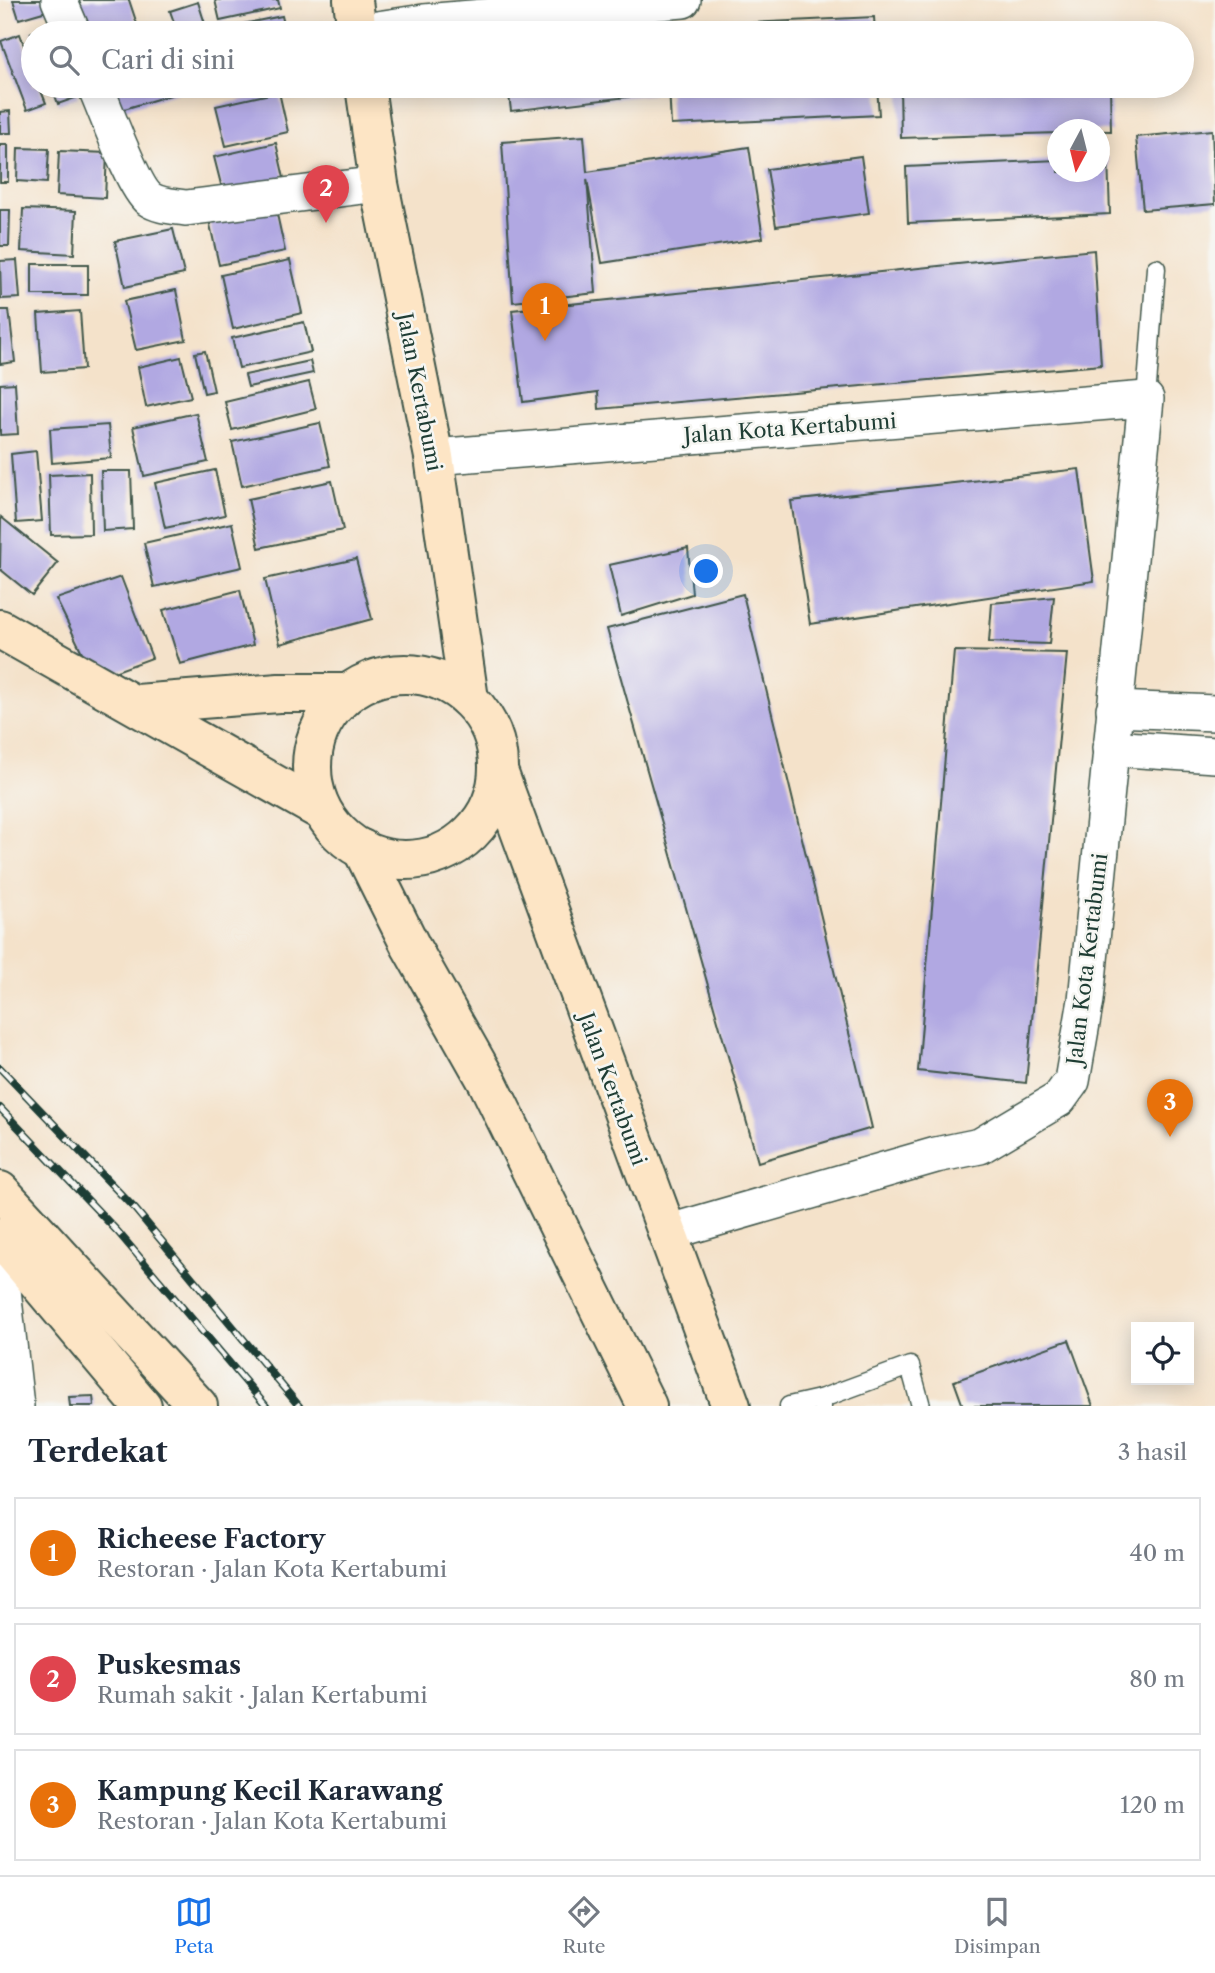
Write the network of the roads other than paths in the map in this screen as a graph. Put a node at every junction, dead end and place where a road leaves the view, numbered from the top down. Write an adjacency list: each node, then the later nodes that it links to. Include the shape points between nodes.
1 (59, 0): 3 (street)
2 (683, 0): 4 (street)
3 (68, 21)
4 (436, 21)
5 (100, 98): 7 (street, via 138,183 148,198 159,204 186,208)
6 (367, 98): 7 (main road, Jalan Kertabumi)
7 (379, 184): 10 (main road, Jalan Kertabumi)
8 (1156, 268): 9 (lane, Jalan Kota Kertabumi)
9 (1146, 399): 10 (street, Jalan Kota Kertabumi); 15 (street, Jalan Kota Kertabumi)
10 (433, 457): 13 (main road, Jalan Kertabumi)
11 (0, 629): 14 (main road)
12 (347, 693): 13 (main road, via 396,673 448,684); 14 (main road, via 279,693); 20 (main road, via 316,736 310,766)
13 (469, 699): 19 (main road, via 486,720 496,745)
14 (137, 704): 20 (main road)
15 (1114, 709): 16 (street); 17 (street, Jalan Kota Kertabumi)
16 (1215, 713)
17 (1110, 748): 18 (street); 23 (street, Jalan Kota Kertabumi, via 1086,1000 1072,1081 1059,1098 980,1146)
18 (1215, 755)
19 (498, 771): 21 (main road, via 492,797 463,840 414,859 387,858); 23 (main road, Jalan Kertabumi)
20 (322, 811): 21 (main road, via 346,839)
21 (362, 849): 30 (main road, via 488,1083)
22 (0, 1191): 29 (main road)
23 (666, 1233): 31 (main road, Jalan Kertabumi)
24 (0, 1237): 28 (main road)
25 (0, 1263): 27 (street)
26 (821, 1402): 32 (lane); 33 (lane, via 910,1366)
27 (16, 1406)
28 (142, 1406)
29 (198, 1406)
30 (648, 1406)
31 (731, 1406)
32 (789, 1406)
33 (921, 1406)

